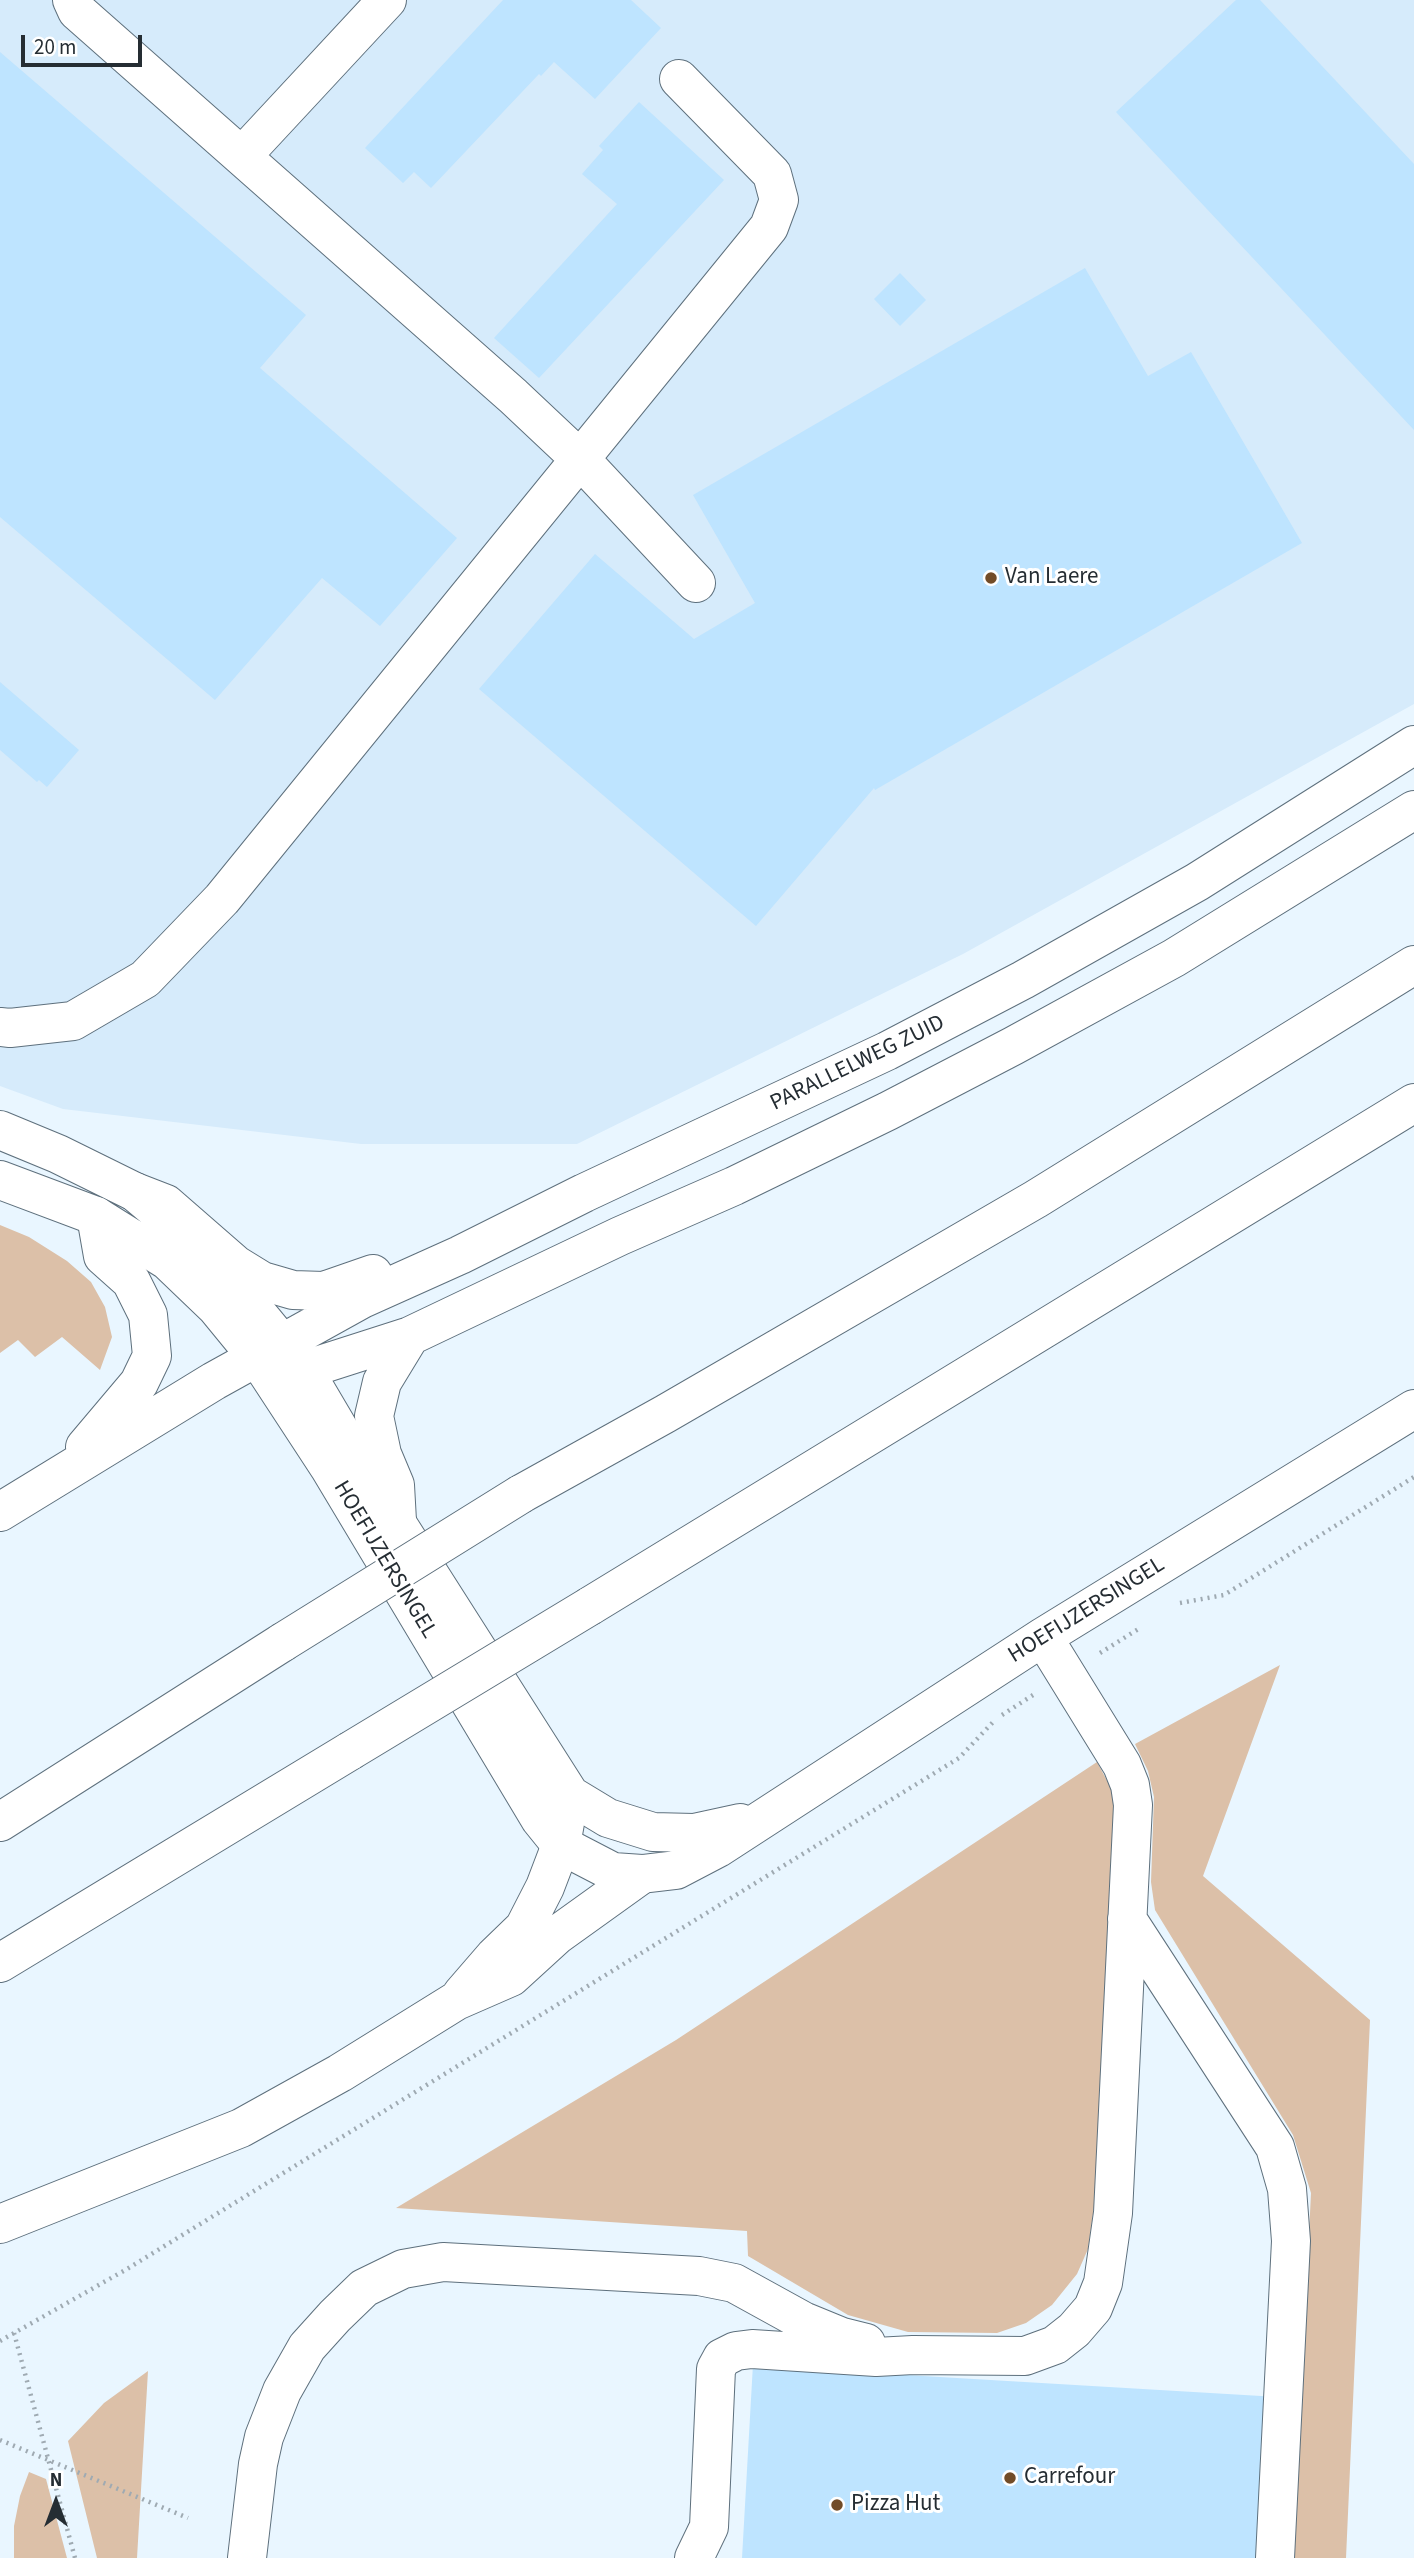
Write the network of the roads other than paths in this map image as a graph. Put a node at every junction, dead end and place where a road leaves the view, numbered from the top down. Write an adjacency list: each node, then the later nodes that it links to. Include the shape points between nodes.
1 (72, 0): 4 (main road, via 77,10)
2 (387, 0): 4 (main road)
3 (679, 79): 5 (main road, via 772,174 779,200 769,227)
4 (242, 156): 5 (main road)
5 (581, 460): 6 (main road); 10 (main road, via 222,899 145,979 73,1021)
6 (696, 583)
7 (1414, 745): 16 (main road, PARALLELWEG ZUID, via 1197,882 1023,980 887,1051)
8 (1414, 810): 17 (main road, via 1174,958 1013,1046 734,1186)
9 (1414, 965): 26 (main road, bridge, via 1036,1199 522,1494)
10 (0, 1027)
11 (1414, 1103): 30 (main road, bridge)
12 (0, 1130): 14 (main road, HOEFIJZERSINGEL)
13 (0, 1180): 15 (main road, HOEFIJZERSINGEL)
14 (135, 1192): 16 (main road, via 166,1204 236,1265 262,1281 293,1290 324,1291 388,1267); 18 (main road, HOEFIJZERSINGEL, via 191,1239 233,1284)
15 (96, 1216): 18 (main road, HOEFIJZERSINGEL, via 168,1261 216,1307); 20 (main road, via 103,1256 131,1281 148,1315 152,1356 139,1383)
16 (460, 1255): 18 (main road, PARALLELWEG ZUID, via 362,1299)
17 (410, 1336): 18 (main road); 22 (main road, via 382,1382 374,1416 395,1485)
18 (280, 1357): 20 (main road); 22 (main road, HOEFIJZERSINGEL); 27 (main road, HOEFIJZERSINGEL, via 329,1467 540,1819)
19 (1414, 1409): 23 (main road, HOEFIJZERSINGEL)
20 (64, 1471): 21 (main road)
21 (0, 1512)
22 (397, 1521): 24 (main road, HOEFIJZERSINGEL)
23 (1043, 1637): 25 (main road, HOEFIJZERSINGEL); 29 (main road, via 1130,1785)
24 (570, 1795): 25 (main road, HOEFIJZERSINGEL, via 608,1818 653,1832 694,1833); 27 (main road)
25 (763, 1819): 28 (main road, HOEFIJZERSINGEL, via 677,1870)
26 (0, 1822)
27 (561, 1845): 28 (main road, HOEFIJZERSINGEL, via 613,1872); 31 (main road, via 524,1928)
28 (642, 1874): 31 (main road, via 557,1935 511,1978)
29 (1127, 1919): 33 (main road, via 1113,2213 1103,2283 1093,2308 1055,2345 1025,2356); 36 (main road, via 1275,2147 1287,2189 1292,2241)
30 (0, 1963)
31 (456, 2001): 32 (main road, via 241,2128)
32 (0, 2224)
33 (913, 2355): 34 (main road, via 842,2337 734,2283 699,2276 443,2262 403,2269 364,2288 335,2316 307,2347 282,2391 258,2464); 35 (main road, via 752,2349 722,2358 716,2369 709,2526)
34 (247, 2558)
35 (694, 2558)
36 (1275, 2558)

